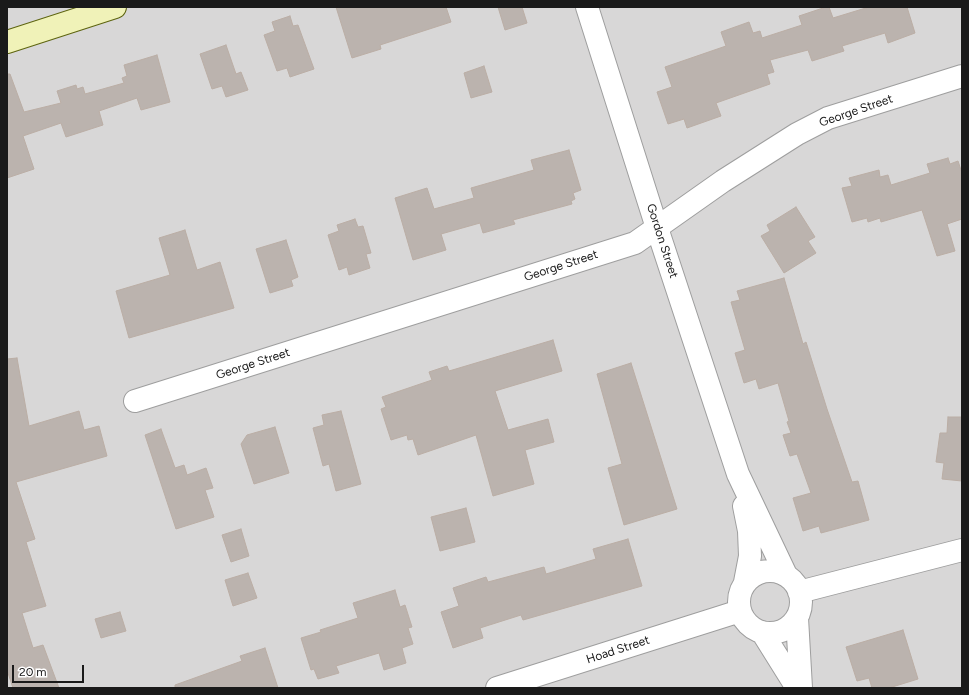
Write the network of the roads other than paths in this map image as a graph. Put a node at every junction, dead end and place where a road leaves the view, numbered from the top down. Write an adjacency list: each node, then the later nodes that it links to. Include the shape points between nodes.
1 (115, 7): 3 (street)
2 (587, 7): 5 (street, Gordon Street)
3 (7, 42)
4 (962, 76): 5 (street, George Street, via 828,118 797,134 723,181)
5 (657, 228): 6 (street, George Street, via 635,243); 7 (street, Gordon Street)
6 (135, 401)
7 (738, 474): 9 (street, Gordon Street); 10 (street, Gordon Street, via 749,531 750,556)
8 (962, 550): 11 (street)
9 (786, 575): 10 (street, via 760,572); 11 (street, via 796,584)
10 (745, 582): 12 (street, via 740,593)
11 (799, 592): 13 (street, via 801,604)
12 (740, 611): 14 (street, via 746,622); 15 (street, Hoad Street)
13 (797, 618): 14 (street, via 791,626 782,631); 17 (street)
14 (762, 632): 16 (street)
15 (497, 688)
16 (797, 688)
17 (801, 688)

